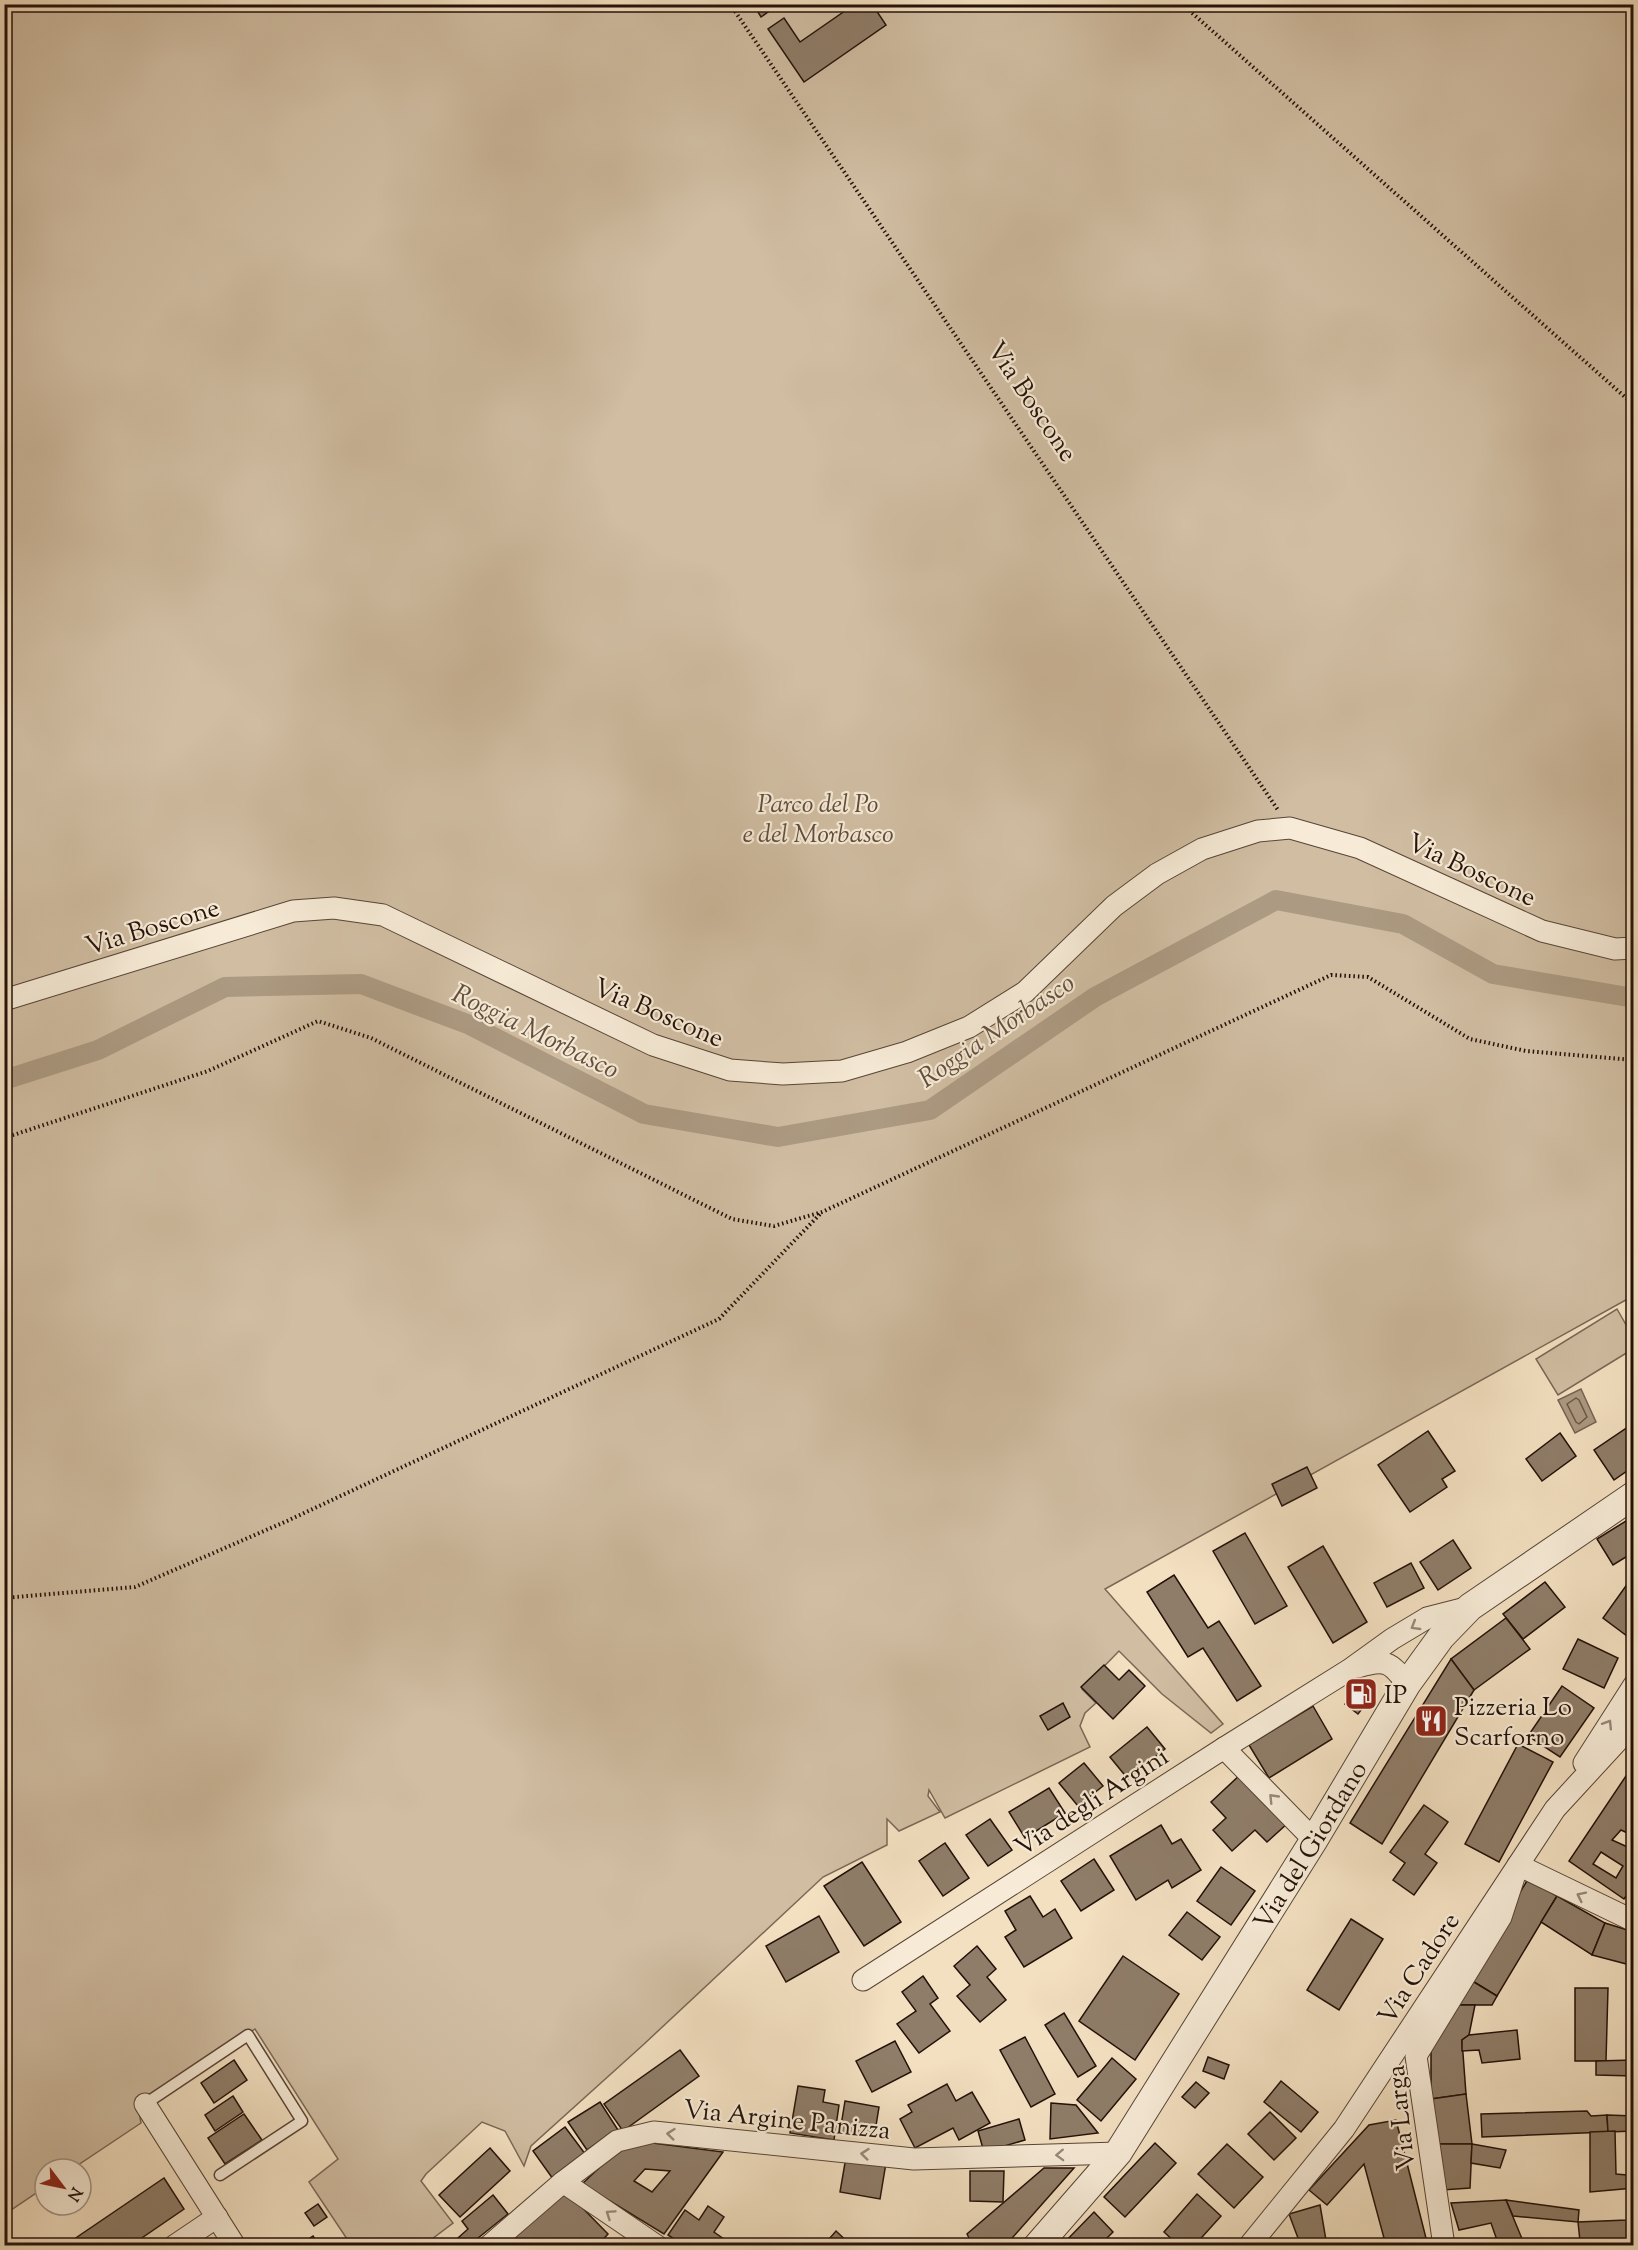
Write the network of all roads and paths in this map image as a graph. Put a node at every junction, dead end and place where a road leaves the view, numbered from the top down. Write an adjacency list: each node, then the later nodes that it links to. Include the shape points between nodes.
1 (730, 4): 4 (path, Via Boscone)
2 (1182, 4): 3 (path)
3 (1634, 405)
4 (1290, 828): 5 (street, Via Boscone, via 1360,848 1542,931 1615,949); 6 (street, Via Boscone, via 1258,831 1202,849 1157,874 1114,906 1025,992 969,1028 842,1071 783,1074 730,1070 653,1045 383,915 334,908 293,911)
5 (1634, 948)
6 (4, 1000)
7 (822, 1212): 9 (path, via 719,1319 298,1516 135,1587)
8 (1634, 1495): 10 (street, Via del Giordano)
9 (4, 1598)
10 (1470, 1607): 11 (street, Via degli Argini, one-way to 11, via 1427,1618); 12 (street, Via del Giordano, via 1441,1637)
11 (1349, 1670): 12 (street, Via degli Argini, via 1386,1662); 15 (street, Via degli Argini)
12 (1407, 1684): 17 (street, Via del Giordano)
13 (1634, 1685): 16 (street, one-way to 13)
14 (1634, 1723): 16 (street, Via Cadore)
15 (1224, 1748): 17 (street, one-way to 15); 20 (street, Via degli Argini)
16 (1555, 1809): 18 (street, Via Cadore)
17 (1314, 1840): 22 (street, Via del Giordano)
18 (1518, 1865): 19 (street, one-way to 18); 31 (street, Via Cadore, via 1344,2129); 32 (street, Via Larga, via 1501,1917 1416,2056)
19 (1633, 1919)
20 (863, 1980)
21 (145, 2104): 23 (lane, via 248,2035 302,2121); 25 (street)
22 (1118, 2153): 24 (street, Via Argine Panizza, one-way to 24, via 914,2159 654,2132 617,2140); 30 (street, Via del Giordano)
23 (220, 2175)
24 (562, 2182): 28 (street, Via Argine Panizza); 29 (street, one-way to 24)
25 (217, 2217): 26 (street); 27 (street)
26 (174, 2246)
27 (235, 2246)
28 (489, 2246)
29 (657, 2246)
30 (1037, 2246)
31 (1249, 2246)
32 (1444, 2246)

